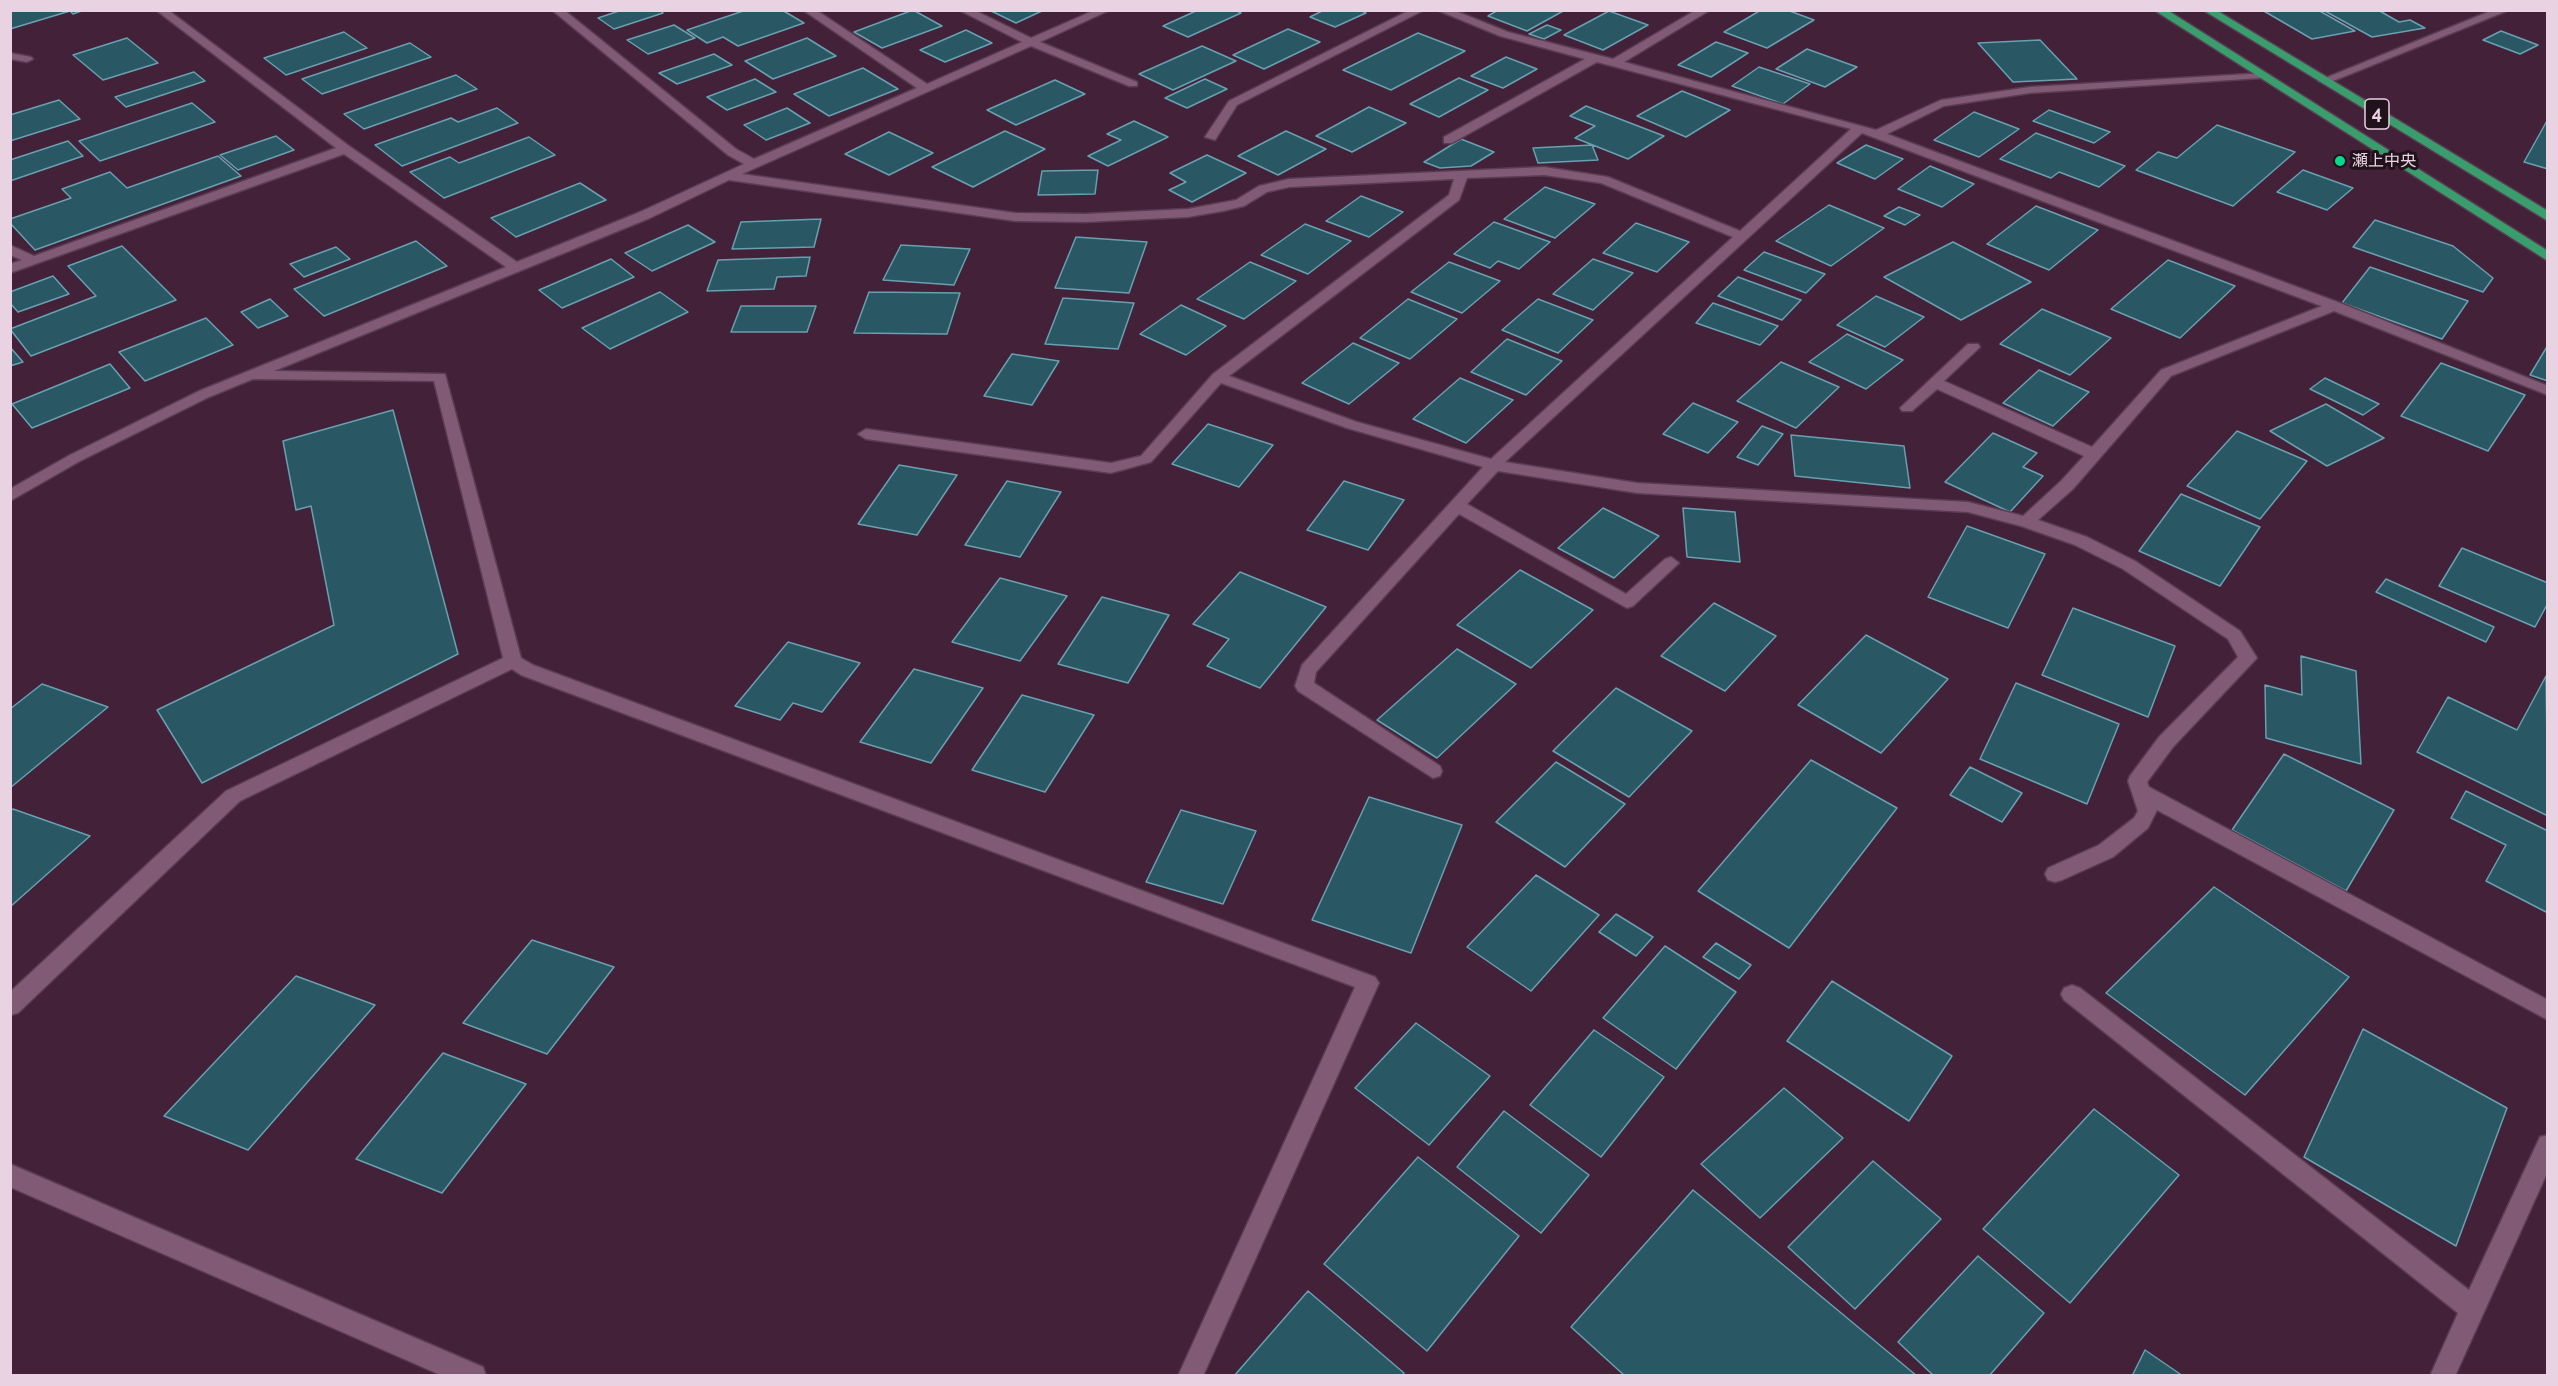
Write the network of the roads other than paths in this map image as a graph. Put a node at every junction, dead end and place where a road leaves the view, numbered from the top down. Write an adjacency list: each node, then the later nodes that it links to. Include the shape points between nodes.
1 (161, 10): 25 (street)
2 (557, 10): 26 (street, via 732,152)
3 (808, 10): 20 (street)
4 (964, 10): 12 (street)
5 (1105, 10): 12 (street)
6 (1419, 10): 23 (street, via 1233,103)
7 (1442, 10): 14 (street, via 1504,34)
8 (1705, 10): 16 (street)
9 (2159, 10): 17 (highway, 4)
10 (2208, 10): 18 (highway, 4)
11 (2504, 10): 18 (street)
12 (1033, 43): 19 (street); 20 (street)
13 (10, 56): 15 (street)
14 (1597, 57): 16 (street); 24 (street)
15 (27, 59)
16 (1616, 62): 21 (street)
17 (2261, 75): 22 (street, via 2030,90 1941,104); 32 (highway, 4)
18 (2324, 81): 29 (highway, 4)
19 (1133, 84)
20 (927, 89): 26 (street)
21 (1860, 128): 22 (street); 30 (street)
22 (1877, 134): 36 (street)
23 (1211, 137)
24 (1448, 140)
25 (345, 149): 33 (street); 34 (street)
26 (753, 164): 28 (street)
27 (1462, 174): 28 (street, via 1289,183 1263,189 1240,203 1223,207 1188,213 1085,218 1015,217); 30 (street, via 1544,171 1604,180); 39 (street, via 1455,197)
28 (727, 176): 34 (street)
29 (2547, 217)
30 (1742, 236): 45 (street)
31 (10, 249): 33 (street)
32 (2547, 256)
33 (33, 261): 35 (street)
34 (516, 268): 38 (street)
35 (10, 269)
36 (2335, 306): 41 (street); 44 (street, via 2166,373)
37 (1973, 347): 40 (street)
38 (251, 375): 46 (street, via 75,458); 50 (street, via 440,377)
39 (1218, 377): 43 (street, via 1146,459 1111,468); 45 (street, via 1353,425)
40 (1934, 382): 42 (street); 44 (street)
41 (2547, 391)
42 (1907, 408)
43 (866, 434)
44 (2094, 454): 48 (street)
45 (1494, 465): 47 (street); 48 (street, via 1637,488 1968,507)
46 (10, 496)
47 (1458, 506): 49 (street, via 1627,602); 51 (street, via 1308,670 1304,686)
48 (2026, 522): 52 (street, via 2081,541 2129,565 2234,635 2248,658 2152,759 2137,781)
49 (1671, 562)
50 (513, 661): 55 (street, via 233,796); 61 (street, via 527,670 1368,983)
51 (1433, 771)
52 (2141, 792): 53 (street, via 2148,811 2141,823 2106,851); 56 (street)
53 (2055, 874)
54 (2072, 994): 59 (street)
55 (10, 1006)
56 (2547, 1011)
57 (2547, 1145): 59 (street)
58 (10, 1175): 60 (street)
59 (2473, 1309): 62 (street)
60 (474, 1376)
61 (1190, 1376)
62 (2442, 1376)

